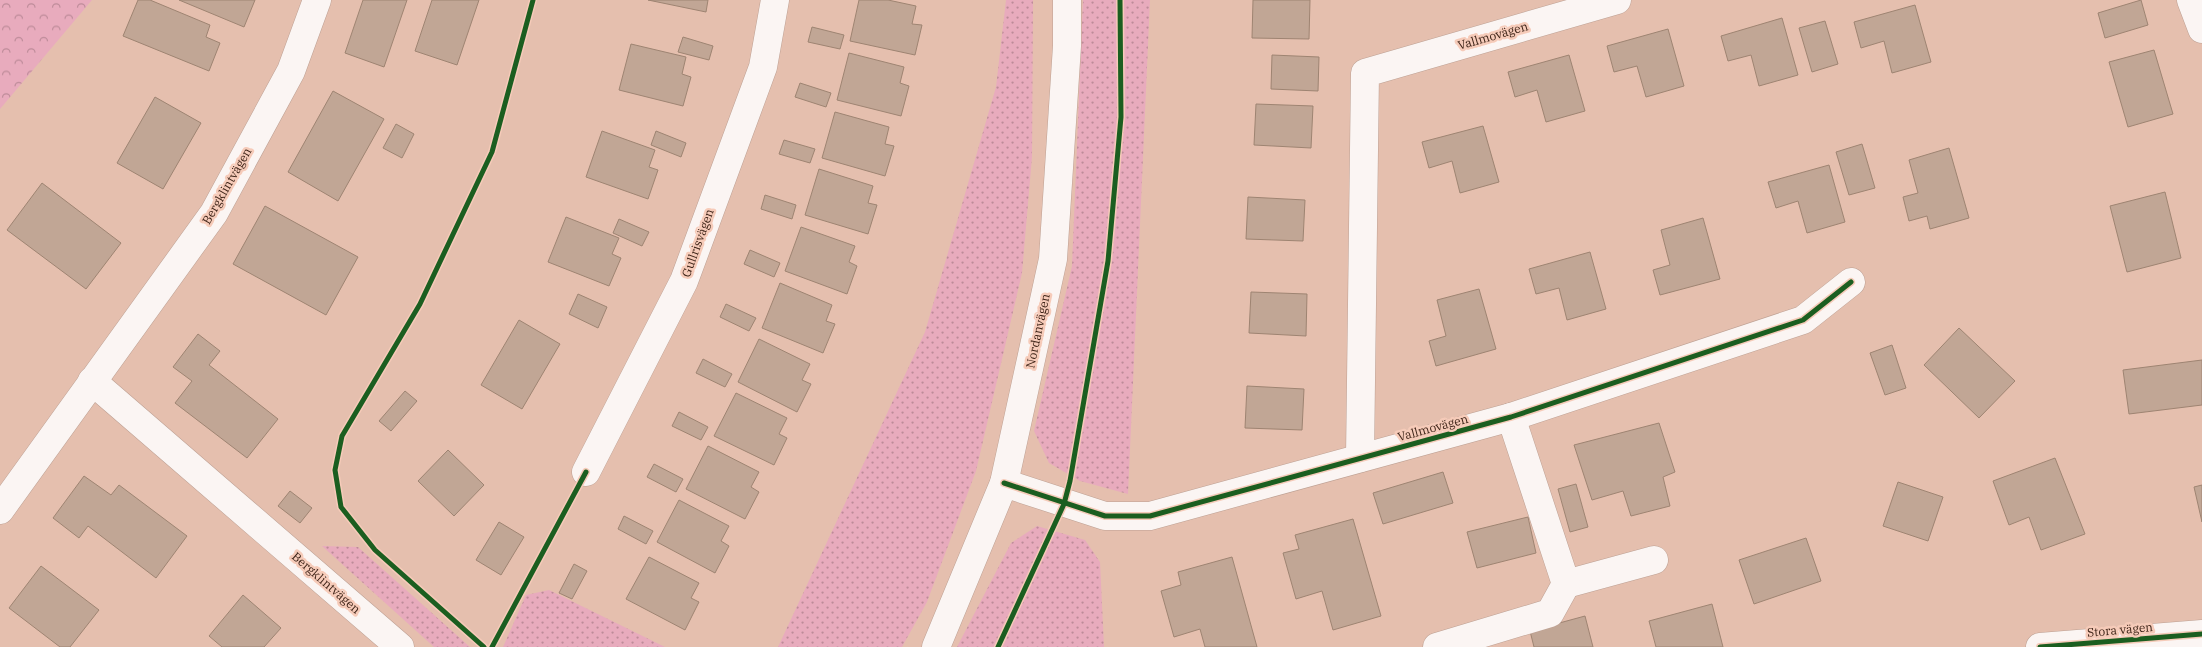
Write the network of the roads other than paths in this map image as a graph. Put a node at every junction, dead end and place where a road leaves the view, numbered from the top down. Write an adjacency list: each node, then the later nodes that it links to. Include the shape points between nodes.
1 (317, 0): 8 (street, Bergklintvägen, via 291,71 214,213)
2 (775, 0): 11 (street, Gullrisvägen, via 764,67 684,281)
3 (1067, 0): 12 (street, Nordanvägen, via 1054,259)
4 (1617, 0): 10 (street, Vallmovägen, via 1365,73)
5 (2191, 0): 6 (street)
6 (2202, 29)
7 (1851, 282): 9 (street, Vallmovägen, via 1803,320)
8 (92, 381): 13 (street, Bergklintvägen); 17 (street, Bergklintvägen)
9 (1511, 416): 10 (street, Vallmovägen); 15 (street)
10 (1360, 458): 12 (street, Vallmovägen, via 1150,516 1105,516)
11 (586, 472)
12 (1004, 484): 18 (street, Nordanvägen)
13 (0, 510)
14 (1654, 560): 15 (street)
15 (1566, 584): 19 (street, via 1550,613)
16 (2202, 634): 20 (street, Stora vägen)
17 (400, 647)
18 (936, 647)
19 (1437, 647)
20 (2040, 647)

